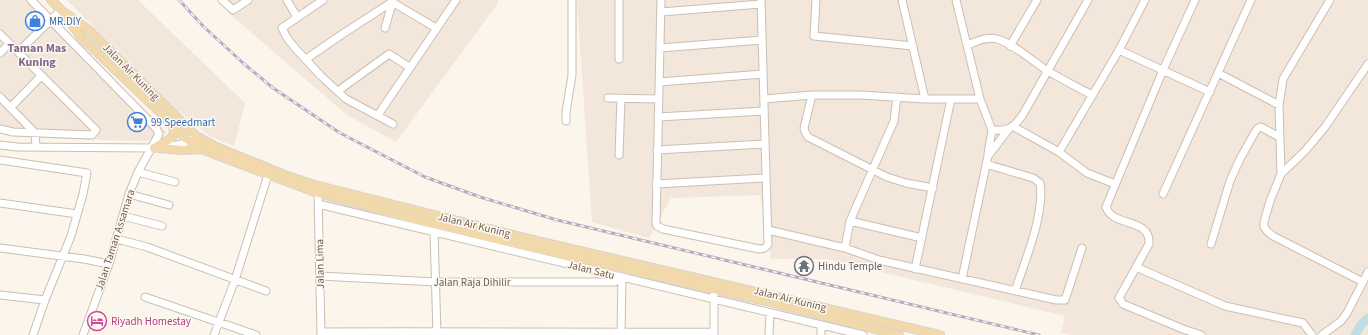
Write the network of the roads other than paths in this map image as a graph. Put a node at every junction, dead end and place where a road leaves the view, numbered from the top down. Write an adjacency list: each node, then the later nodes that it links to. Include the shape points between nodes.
1 (31, 0): 25 (street)
2 (51, 0): 22 (main road, Jalan Air Kuning)
3 (222, 0): 4 (street, via 233,10)
4 (248, 0)
5 (287, 0): 24 (street)
6 (323, 0): 24 (street)
7 (456, 0): 27 (street)
8 (572, 0): 66 (street, via 572,75)
9 (619, 0): 39 (street)
10 (661, 0): 23 (street)
11 (816, 0): 32 (street, via 814,36)
12 (902, 0): 32 (street)
13 (956, 0): 31 (street)
14 (1036, 0): 33 (street)
15 (1088, 0): 43 (street)
16 (1144, 0): 35 (street)
17 (1195, 0): 42 (street)
18 (1251, 0): 45 (street)
19 (1330, 0): 61 (street, via 1283,79)
20 (392, 1): 26 (street); 27 (street); 38 (street)
21 (761, 2): 23 (street); 29 (street)
22 (61, 10): 25 (street); 68 (main road, Jalan Air Kuning, via 82,38); 73 (main road, Jalan Air Kuning, via 90,31)
23 (661, 12): 34 (street)
24 (297, 18): 38 (street, via 282,28 287,38)
25 (50, 20): 36 (street); 78 (street, Jalan Taman Assamara, via 156,128 159,134)
26 (385, 28)
27 (436, 28): 41 (street)
28 (0, 34): 30 (street)
29 (762, 40): 34 (street); 44 (street)
30 (9, 44): 36 (street); 37 (street)
31 (967, 45): 33 (street, via 991,38); 60 (street)
32 (913, 46): 58 (street)
33 (1010, 46): 43 (street)
34 (660, 48): 47 (street)
35 (1119, 50): 42 (street); 51 (street)
36 (18, 52): 46 (street)
37 (0, 53)
38 (306, 59): 48 (street, via 320,76)
39 (619, 59)
40 (1368, 64): 88 (street, via 1325,127)
41 (409, 67): 48 (street, via 389,54); 64 (street)
42 (1163, 70): 49 (street); 93 (street)
43 (1048, 71): 51 (street); 69 (street, via 1022,116)
44 (763, 74): 47 (street); 57 (street)
45 (1218, 74): 49 (street); 61 (street)
46 (42, 76): 62 (street); 72 (street, via 96,130 92,135)
47 (659, 82): 56 (street)
48 (338, 91): 64 (street, via 346,99)
49 (1210, 92): 97 (street)
50 (812, 95): 53 (street); 57 (street); 86 (street, via 804,128 808,137)
51 (1092, 95): 81 (street)
52 (0, 97): 62 (street)
53 (897, 97): 58 (street); 86 (street, via 894,121)
54 (608, 98): 55 (street)
55 (621, 98): 56 (street); 82 (street)
56 (658, 99): 65 (street)
57 (764, 99): 63 (street)
58 (925, 99): 59 (street)
59 (951, 99): 60 (street); 94 (street)
60 (980, 99): 71 (street)
61 (1279, 105): 74 (street)
62 (10, 107): 72 (street)
63 (764, 111): 65 (street); 75 (street)
64 (378, 115): 67 (street)
65 (658, 117): 80 (street)
66 (566, 121)
67 (394, 124)
68 (173, 125): 73 (main road, Jalan Air Kuning); 78 (main road, via 172,138)
69 (1011, 128): 71 (street); 81 (street); 83 (street)
70 (0, 129): 72 (street)
71 (992, 130): 83 (street)
72 (36, 132): 77 (street)
73 (191, 137): 78 (street); 79 (main road, Jalan Air Kuning); 124 (main road, Jalan Air Kuning, via 314,185)
74 (1279, 137): 88 (street); 109 (street, via 1261,127 1255,132 1230,181)
75 (765, 144): 80 (street); 90 (street)
76 (0, 145): 77 (street)
77 (36, 147): 78 (street)
78 (155, 148): 79 (main road); 87 (street, Jalan Taman Assamara)
79 (202, 149): 89 (main road, Jalan Air Kuning)
80 (657, 150): 92 (street)
81 (1059, 152): 93 (street, via 1087,173)
82 (619, 154)
83 (988, 156): 85 (street)
84 (0, 160): 101 (street, via 87,173)
85 (986, 164): 120 (street); 126 (street, via 1033,178 1040,183 1037,223)
86 (872, 170): 94 (street, via 887,178); 103 (street)
87 (138, 172): 91 (street); 96 (street, Jalan Taman Assamara)
88 (1281, 174): 123 (street, via 1265,216 1264,227 1267,231)
89 (268, 175): 95 (main road, Jalan Air Kuning); 121 (street)
90 (766, 178): 92 (street); 105 (street)
91 (175, 182)
92 (656, 184): 105 (street, via 655,221 657,226 663,229 759,249 767,247)
93 (1115, 184): 115 (street, via 1106,207 1108,212 1144,229 1148,234 1149,244)
94 (933, 188): 107 (street)
95 (318, 193): 99 (street, Jalan Lima); 124 (main road, Jalan Air Kuning, via 510,242)
96 (129, 194): 100 (street); 102 (street, Jalan Taman Assamara)
97 (1163, 194)
98 (0, 203): 101 (street)
99 (318, 204): 106 (street, Jalan Satu); 118 (street, Jalan Lima)
100 (169, 205)
101 (77, 214): 113 (street)
102 (123, 216): 104 (street); 108 (street, Jalan Taman Assamara)
103 (850, 221): 107 (street); 111 (street)
104 (162, 226)
105 (768, 230): 111 (street)
106 (434, 231): 119 (street, Jalan Satu); 122 (street)
107 (922, 238): 116 (street)
108 (117, 239): 114 (street, Jalan Taman Assamara); 121 (street)
109 (1211, 244)
110 (0, 248): 113 (street)
111 (845, 248): 116 (street, via 878,260)
112 (1082, 248): 126 (street, via 1065,300)
113 (62, 257): 114 (street); 129 (street)
114 (109, 264): 140 (street, Jalan Taman Assamara)
115 (1136, 267): 148 (street, via 1119,298 1123,304); 149 (street, via 1225,306 1303,323)
116 (915, 269): 120 (street)
117 (1368, 272): 123 (street)
118 (320, 276): 122 (street, Jalan Raja Dihilir); 137 (street, Jalan Lima)
119 (622, 277): 122 (street, Jalan Raja Dihilir, via 615,282); 130 (street, Jalan Satu); 138 (street)
120 (962, 279): 126 (street)
121 (235, 280): 125 (street); 132 (street)
122 (436, 282): 134 (street)
123 (1363, 282): 150 (street, via 1341,321)
124 (714, 285): 130 (street); 146 (main road, Jalan Air Kuning); 147 (main road, Jalan Air Kuning)
125 (266, 291)
126 (1015, 291)
127 (0, 295): 129 (street)
128 (145, 297): 132 (street)
129 (45, 300): 139 (street)
130 (714, 300): 131 (street, Jalan Satu); 136 (street)
131 (770, 313): 133 (street, Jalan Satu); 143 (street)
132 (218, 323): 141 (street); 142 (street)
133 (821, 325): 144 (street); 145 (street, Jalan Satu)
134 (437, 333): 135 (street); 137 (street)
135 (469, 333): 138 (street)
136 (714, 333): 138 (street)
137 (321, 334)
138 (621, 334)
139 (33, 335)
140 (83, 335)
141 (214, 335)
142 (256, 335)
143 (770, 335)
144 (821, 335)
145 (863, 335)
146 (899, 335)
147 (940, 335)
148 (1201, 335)
149 (1312, 335)
150 (1322, 335)

